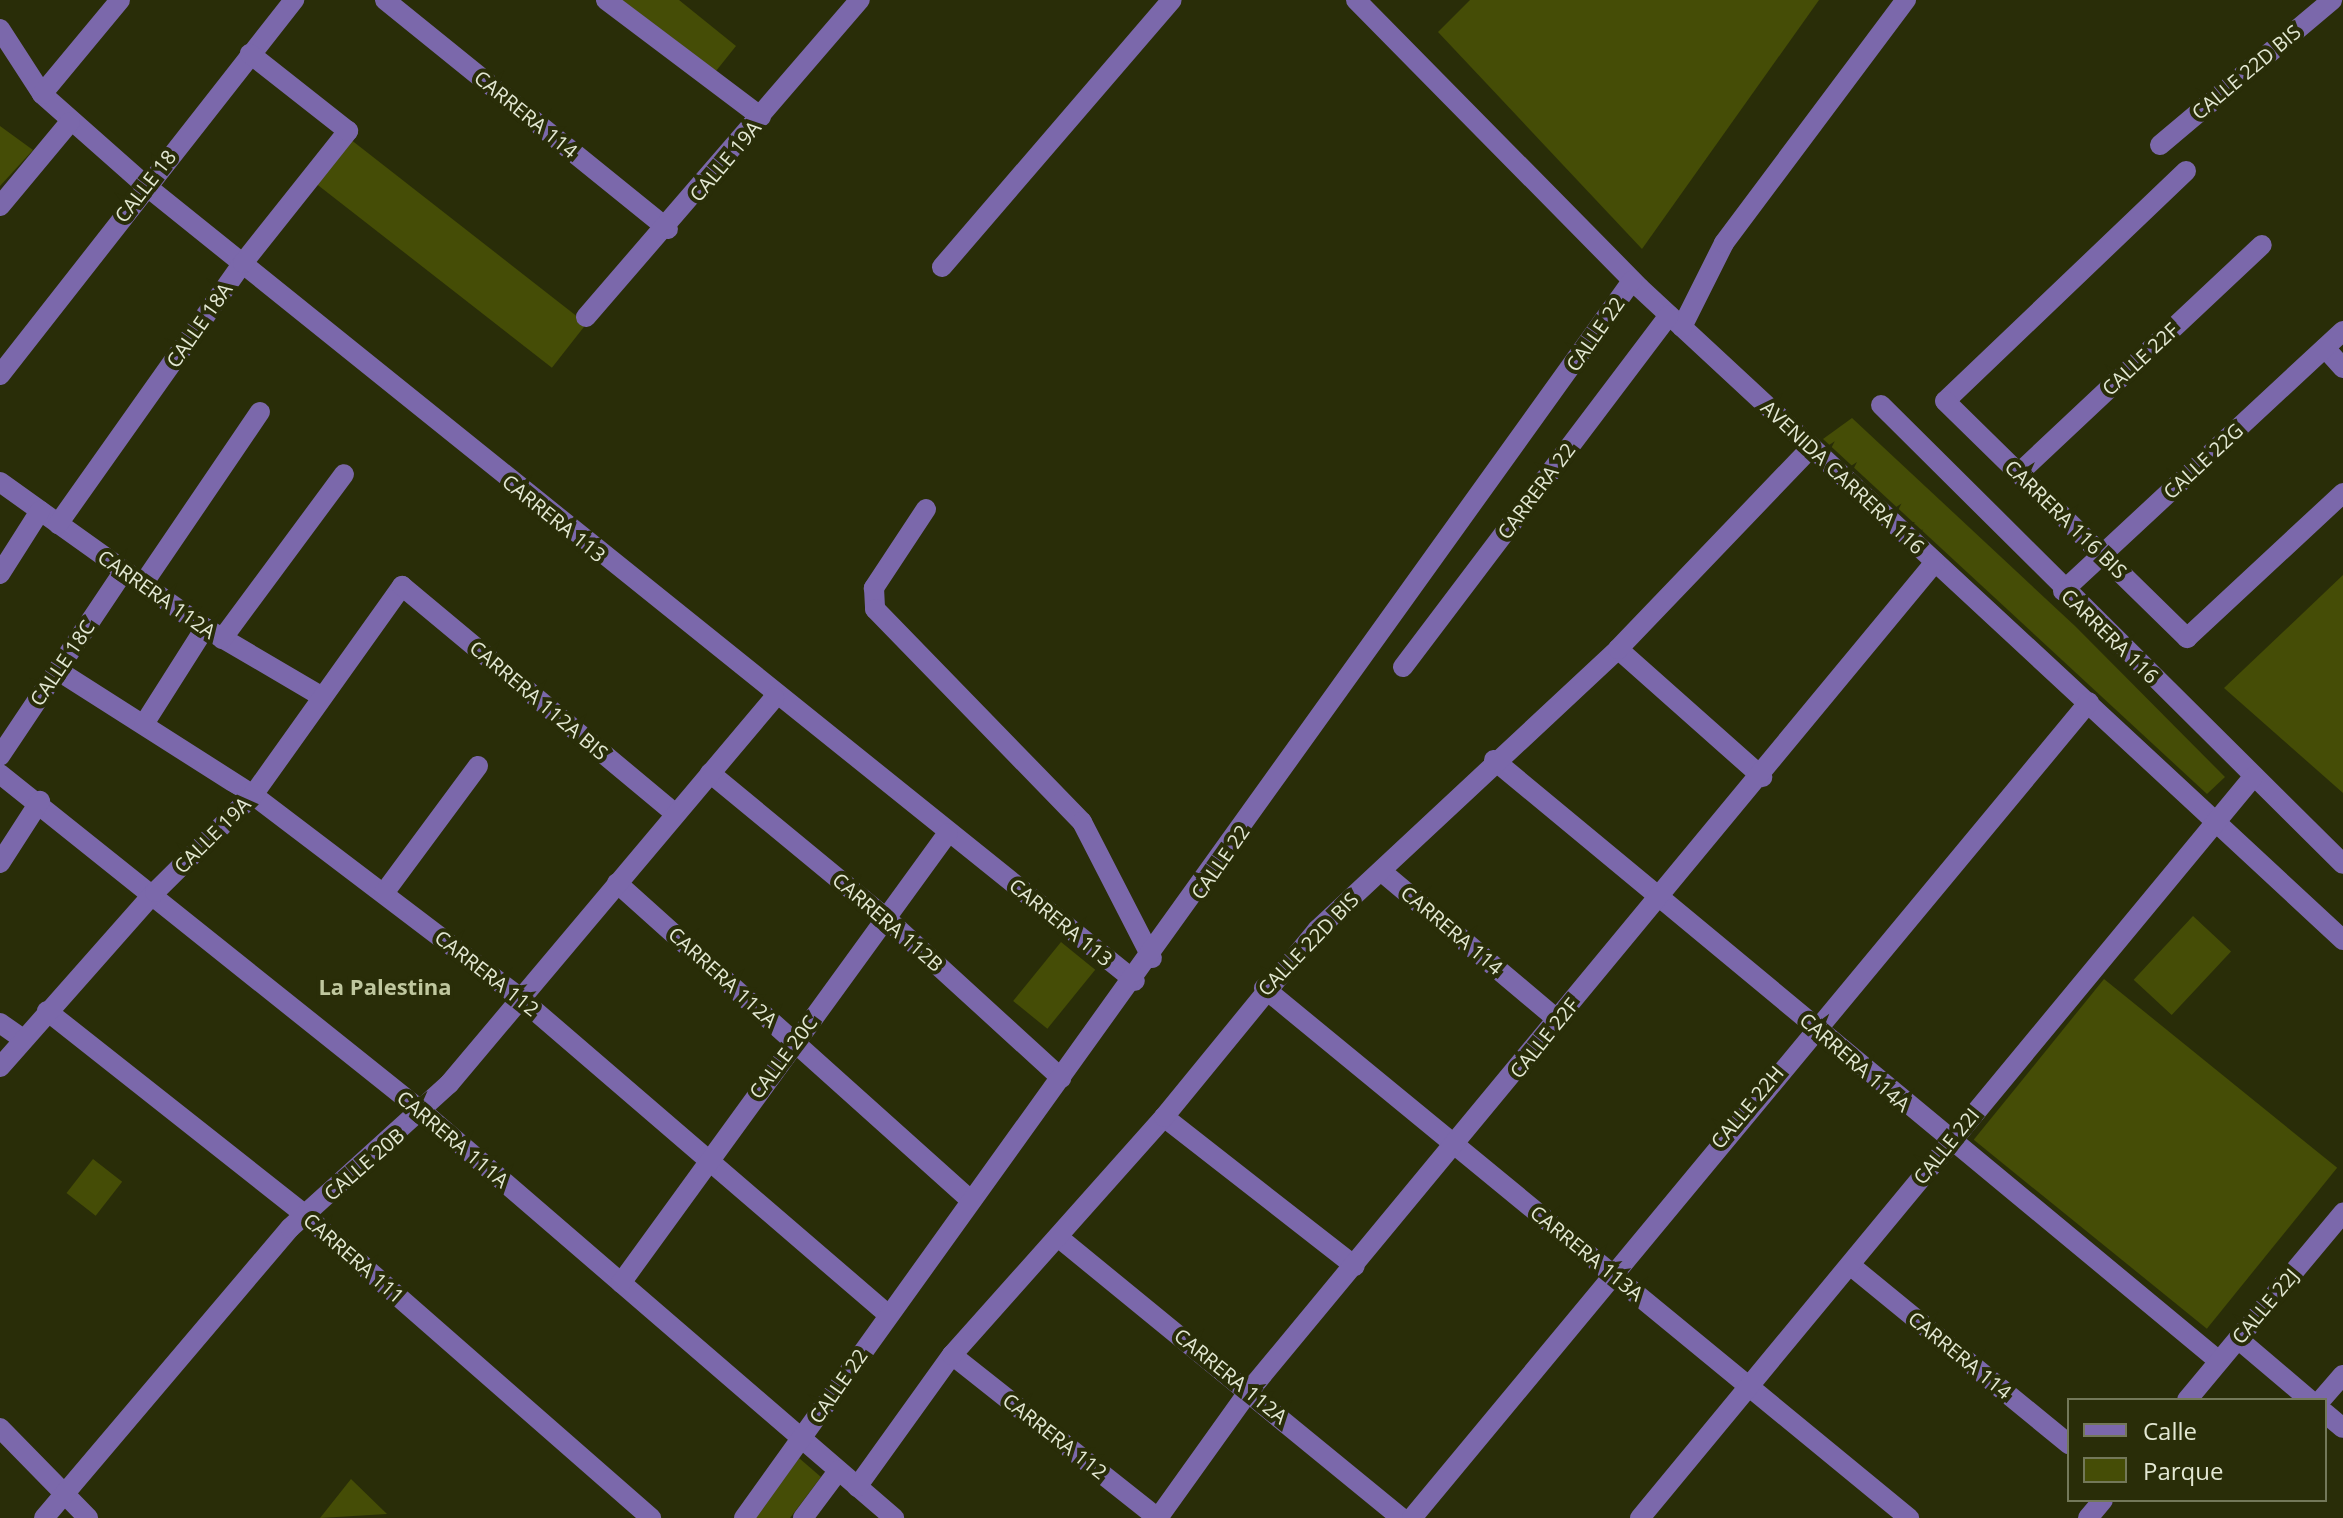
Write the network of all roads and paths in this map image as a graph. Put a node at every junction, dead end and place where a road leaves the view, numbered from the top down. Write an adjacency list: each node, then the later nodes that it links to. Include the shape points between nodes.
1 (120, 0): 12 (street)
2 (294, 0): 11 (street, CALLE 18)
3 (385, 0): 19 (street, CARRERA 114)
4 (606, 0): 13 (street)
5 (860, 0): 13 (street, CALLE 19A)
6 (1172, 0): 22 (street)
7 (1356, 0): 23 (street, AVENIDA CARRERA 116)
8 (1906, 0): 25 (street, CARRERA 22, via 1724,243)
9 (2332, 0): 15 (street, CALLE 22D BIS)
10 (0, 29): 12 (street, CARRERA 113)
11 (250, 54): 17 (street, CALLE 18); 21 (street, CALLE 18A, via 348,131)
12 (42, 94): 14 (street, CARRERA 113)
13 (761, 117): 19 (street, CALLE 19A)
14 (70, 122): 17 (street, CARRERA 113); 18 (street)
15 (2160, 145)
16 (2186, 171): 33 (street, CARRERA 116 BIS, via 1945,401)
17 (145, 185): 21 (street, CARRERA 113); 29 (street, CALLE 18)
18 (0, 206)
19 (668, 229): 24 (street, CALLE 19A)
20 (2262, 245): 33 (street, CALLE 22F)
21 (243, 263): 39 (street, CALLE 18A); 52 (street, CARRERA 113)
22 (942, 267)
23 (1632, 281): 25 (street, AVENIDA CARRERA 116); 76 (street, CALLE 22)
24 (586, 317)
25 (1675, 321): 32 (street, AVENIDA CARRERA 116); 49 (street, CARRERA 22)
26 (2343, 331): 27 (street, CALLE 22G)
27 (2325, 348): 28 (street); 40 (street, CALLE 22G)
28 (2343, 368)
29 (2, 369)
30 (1881, 405): 46 (street, CARRERA 116)
31 (260, 412): 44 (street)
32 (1811, 448): 41 (street, AVENIDA CARRERA 116); 48 (street, CALLE 22D BIS)
33 (2019, 473): 40 (street, CARRERA 116 BIS)
34 (344, 474): 47 (street)
35 (0, 482): 38 (street, CARRERA 112A)
36 (2343, 493): 40 (street, CARRERA 116 BIS, via 2187,638)
37 (926, 509): 76 (street, via 874,588 875,609 1082,822)
38 (40, 511): 39 (street, CARRERA 112A); 43 (street)
39 (58, 524): 42 (street, CARRERA 112A)
40 (2102, 555): 46 (street, CALLE 22G)
41 (1935, 562): 53 (street, AVENIDA CARRERA 116); 60 (street, CALLE 22F)
42 (124, 571): 44 (street, CARRERA 112A); 50 (street, CALLE 18C)
43 (0, 574)
44 (143, 584): 47 (street, CARRERA 112A)
45 (402, 586): 51 (street, CALLE 19A); 64 (street, CARRERA 112A BIS)
46 (2063, 591): 61 (street, CARRERA 116)
47 (213, 633): 51 (street, CARRERA 112A); 54 (street)
48 (1618, 649): 56 (street, CALLE 22D BIS); 60 (street)
49 (1403, 667)
50 (57, 670): 54 (street, CARRERA 112); 55 (street, CALLE 18C)
51 (321, 696): 62 (street, CALLE 19A)
52 (774, 698): 58 (street, CALLE 20B); 66 (street, CARRERA 113)
53 (2089, 702): 65 (street, AVENIDA CARRERA 116); 83 (street, CALLE 22H)
54 (144, 724): 62 (street, CARRERA 112)
55 (0, 756)
56 (1494, 760): 69 (street, CALLE 22D BIS); 73 (street, CARRERA 114A)
57 (478, 766): 72 (street)
58 (710, 773): 64 (street, CALLE 20B); 74 (street, CARRERA 112B)
59 (0, 774): 63 (street, CARRERA 111A)
60 (1762, 777): 73 (street, CALLE 22F)
61 (2253, 777): 65 (street, CALLE 22I); 68 (street, CARRERA 116)
62 (253, 795): 71 (street, CALLE 19A); 72 (street, CARRERA 112)
63 (40, 801): 67 (street); 71 (street, CARRERA 111A)
64 (676, 814): 70 (street, CALLE 20B)
65 (2213, 821): 75 (street, AVENIDA CARRERA 116); 90 (street, CALLE 22I)
66 (948, 833): 74 (street, CALLE 20C); 77 (street, CARRERA 113)
67 (0, 863)
68 (2343, 864)
69 (1381, 871): 78 (street, CALLE 22D BIS); 81 (street, CARRERA 114)
70 (617, 883): 79 (street, CALLE 20B); 85 (street, CARRERA 112A)
71 (155, 892): 80 (street, CALLE 19A); 88 (street, CARRERA 111A)
72 (384, 893): 79 (street, CARRERA 112)
73 (1659, 897): 81 (street, CALLE 22F); 83 (street, CARRERA 114A)
74 (887, 919): 85 (street, CALLE 20C); 87 (street, CARRERA 112B)
75 (2343, 940)
76 (1152, 958): 77 (street, CALLE 22)
77 (1135, 981): 87 (street, CALLE 22)
78 (1264, 988): 89 (street, CALLE 22D BIS); 91 (street, CARRERA 113A)
79 (520, 998): 88 (street, CALLE 20B); 92 (street, CARRERA 112)
80 (47, 1011): 84 (street, CALLE 19A); 95 (street, CARRERA 111)
81 (1559, 1021): 91 (street, CALLE 22F)
82 (0, 1023): 84 (street)
83 (1815, 1025): 90 (street, CARRERA 114A); 99 (street, CALLE 22H)
84 (23, 1039): 86 (street, CALLE 19A)
85 (794, 1041): 92 (street, CALLE 20C); 93 (street, CARRERA 112A)
86 (0, 1067)
87 (1061, 1078): 93 (street, CALLE 22)
88 (423, 1112): 95 (street, CALLE 20B); 100 (street, CARRERA 111A)
89 (1164, 1117): 96 (street, CALLE 22D BIS); 98 (street)
90 (1948, 1143): 97 (street, CALLE 22I); 104 (street, CARRERA 114A)
91 (1456, 1145): 98 (street, CALLE 22F); 99 (street, CARRERA 113A)
92 (708, 1155): 100 (street, CALLE 20C); 101 (street, CARRERA 112)
93 (970, 1200): 101 (street, CALLE 22)
94 (2343, 1213): 102 (street, CALLE 22J)
95 (305, 1215): 118 (street, CALLE 20B); 123 (street, CARRERA 111)
96 (1058, 1237): 103 (street, CALLE 22D BIS); 107 (street, CARRERA 112A)
97 (1850, 1265): 106 (street, CALLE 22I); 115 (street, CARRERA 114)
98 (1355, 1266): 107 (street, CALLE 22F)
99 (1610, 1273): 106 (street, CARRERA 113A); 129 (street, CALLE 22H)
100 (621, 1283): 114 (street, CARRERA 111A)
101 (888, 1314): 114 (street, CALLE 22)
102 (2238, 1339): 104 (street, CALLE 22J); 109 (street)
103 (952, 1355): 117 (street, CALLE 22D BIS); 127 (street, CARRERA 112)
104 (2219, 1361): 108 (street, CALLE 22J)
105 (2343, 1375): 110 (street)
106 (1748, 1386): 120 (street, CALLE 22I); 130 (street, CARRERA 113A)
107 (1249, 1391): 127 (street, CALLE 22F); 128 (street, CARRERA 112A)
108 (2189, 1398)
109 (2308, 1398)
110 (2323, 1398)
111 (2327, 1415): 113 (street)
112 (0, 1428): 118 (street)
113 (2343, 1428)
114 (801, 1439): 116 (street, CARRERA 111A); 124 (street, CALLE 22)
115 (2067, 1442)
116 (838, 1471): 117 (street, CARRERA 111A); 125 (street)
117 (857, 1487): 126 (street, CARRERA 111A)
118 (64, 1495): 121 (street, CALLE 20B); 122 (street)
119 (2101, 1502): 131 (street)
120 (1646, 1516)
121 (44, 1518)
122 (88, 1518)
123 (651, 1518)
124 (744, 1518)
125 (803, 1518)
126 (894, 1518)
127 (1158, 1518)
128 (1401, 1518)
129 (1412, 1518)
130 (1909, 1518)
131 (2088, 1518)

